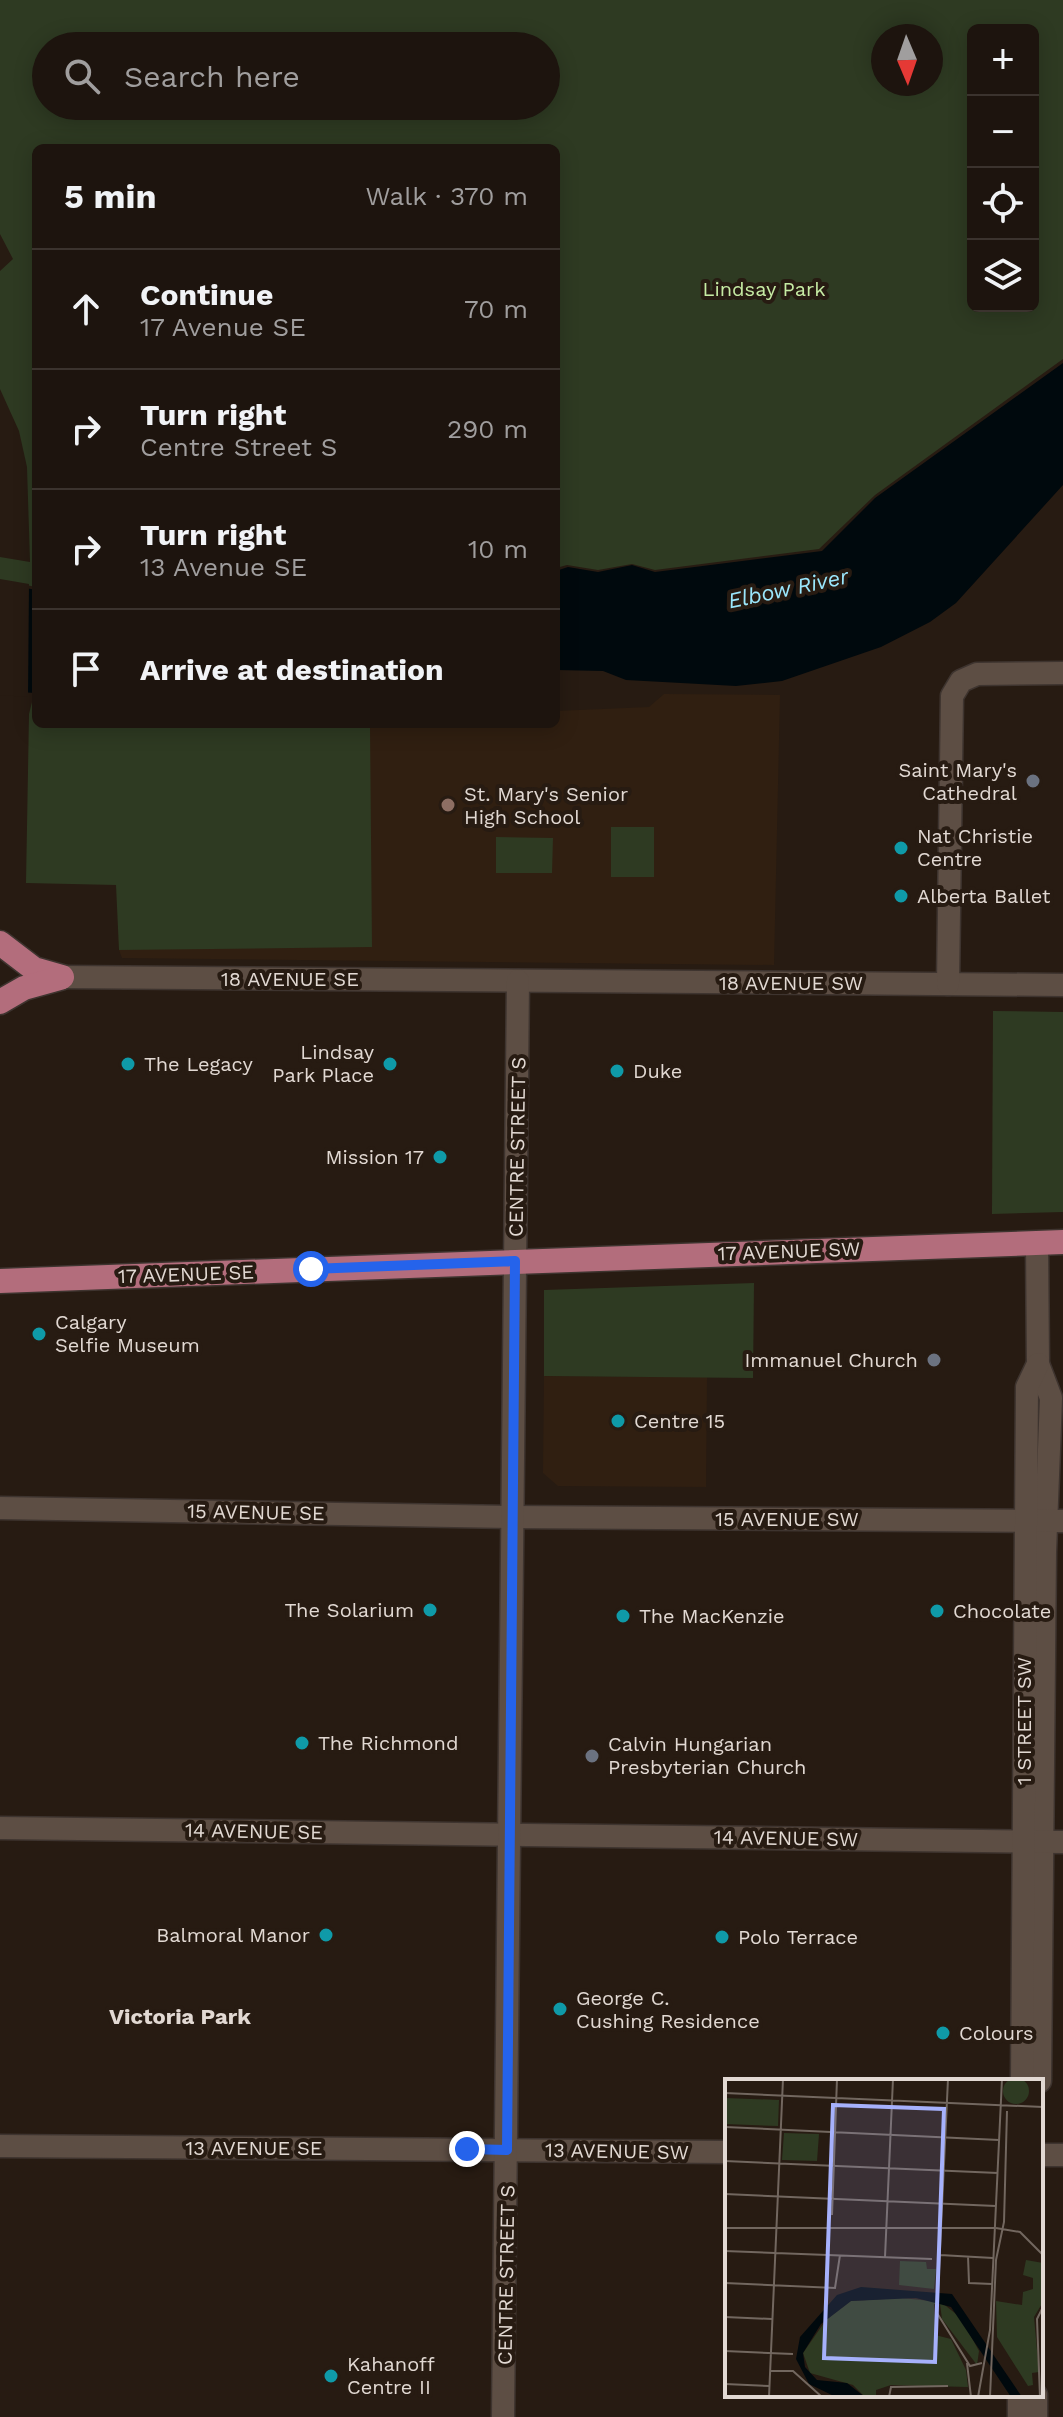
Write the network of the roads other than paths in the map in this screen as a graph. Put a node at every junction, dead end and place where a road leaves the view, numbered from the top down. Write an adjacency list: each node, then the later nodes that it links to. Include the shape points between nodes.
1 (1063, 673): 5 (street, via 977,674 961,681 952,696)
2 (0, 943): 3 (main road, via 34,969)
3 (62, 977): 4 (street, 18 AVENUE SE); 7 (main road, via 24,988)
4 (518, 981): 5 (street, 18 AVENUE SW); 10 (street, CENTRE STREET S)
5 (948, 984): 6 (street, 18 AVENUE SW)
6 (1063, 985)
7 (0, 1002)
8 (1063, 1242): 9 (main road, 17 AVENUE SW)
9 (1037, 1243): 10 (main road, 17 AVENUE SW); 14 (street, 1 STREET SW, via 1038,1364 1051,1398)
10 (515, 1261): 11 (main road, 17 AVENUE SE); 13 (street, CENTRE STREET S)
11 (0, 1281)
12 (0, 1508): 13 (street, 15 AVENUE SE)
13 (512, 1517): 14 (street, 15 AVENUE SW); 16 (street, CENTRE STREET S)
14 (1045, 1521): 17 (street, 1 STREET SW)
15 (0, 1828): 16 (street, 14 AVENUE SE)
16 (509, 1834): 17 (street, 14 AVENUE SW); 22 (street, CENTRE STREET S)
17 (1032, 1841): 18 (street, 14 AVENUE SW); 19 (street, 1 STREET SW); 20 (street, 1 STREET SW)
18 (1063, 1842)
19 (1022, 2079)
20 (1040, 2079)
21 (0, 2146): 22 (street, 13 AVENUE SE)
22 (507, 2150): 23 (street, 13 AVENUE SW); 24 (street, CENTRE STREET S)
23 (725, 2152)
24 (503, 2417)

